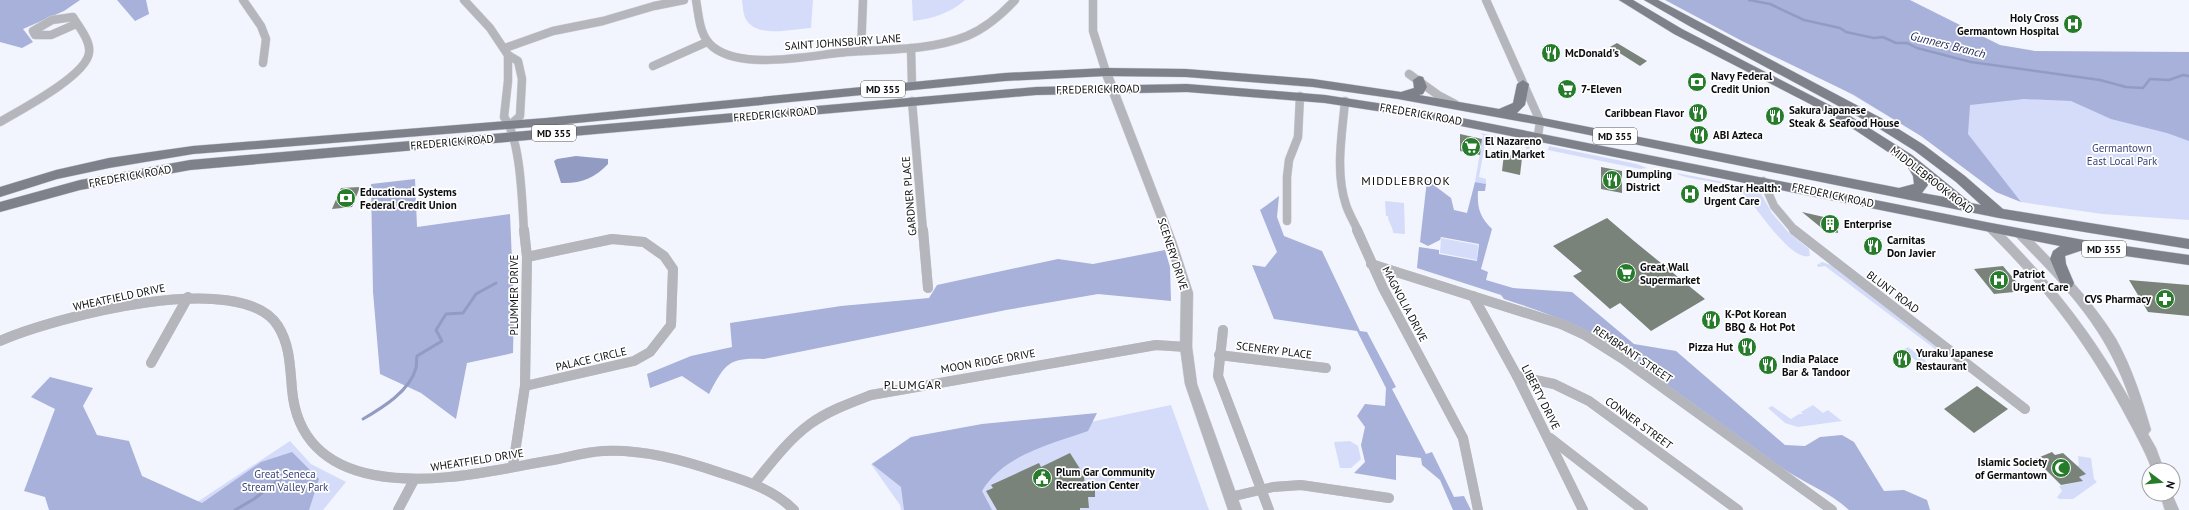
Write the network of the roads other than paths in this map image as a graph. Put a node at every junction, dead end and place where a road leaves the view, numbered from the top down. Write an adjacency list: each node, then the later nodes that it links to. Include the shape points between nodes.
1 (243, 0): 16 (street, via 261,26 266,39)
2 (464, 0): 15 (street)
3 (684, 0): 15 (street, via 553,31)
4 (696, 0): 12 (street, via 702,32)
5 (863, 0): 14 (street)
6 (1015, 0): 13 (street, SAINT JOHNSBURY LANE, via 1000,16 960,39)
7 (1093, 0): 18 (street, via 1093,31)
8 (1486, 0): 20 (street)
9 (1625, 0): 33 (main road, MIDDLEBROOK ROAD, via 1672,28 1844,118)
10 (1650, 0): 39 (main road, MIDDLEBROOK ROAD, via 1857,108 1951,171)
11 (76, 24): 11 (street, via 49,35 39,36 33,31 62,17 73,17); 30 (street, via 89,48 86,63 64,83)
12 (707, 42): 14 (street, SAINT JOHNSBURY LANE, via 726,53 746,58 765,59); 17 (street)
13 (911, 48): 14 (street, SAINT JOHNSBURY LANE); 21 (street)
14 (861, 51)
15 (507, 52): 31 (street, PLUMMER DRIVE, via 508,81 504,117); 31 (street, via 518,61 522,78 520,116)
16 (263, 63)
17 (652, 66)
18 (1106, 72): 21 (main road, FREDERICK ROAD / MD 355); 22 (street, SCENERY DRIVE); 23 (main road, FREDERICK ROAD / MD 355, via 1234,76 1332,85)
19 (1414, 77): 23 (main road, via 1420,87 1417,92); 27 (street)
20 (1523, 84): 28 (main road, via 1519,105 1512,110); 29 (street)
21 (912, 86): 31 (main road, FREDERICK ROAD / MD 355)
22 (1112, 88): 24 (main road, FREDERICK ROAD / MD 355, via 1187,88); 25 (main road, FREDERICK ROAD / MD 355); 54 (street, SCENERY DRIVE, via 1171,241 1182,278 1187,301)
23 (1398, 95): 27 (main road, FREDERICK ROAD / MD 355)
24 (1300, 96): 26 (main road, FREDERICK ROAD / MD 355); 40 (street, via 1298,137 1289,160 1287,177)
25 (912, 101): 31 (main road, FREDERICK ROAD / MD 355); 49 (street, GARDNER PLACE)
26 (1345, 102): 32 (main road, FREDERICK ROAD / MD 355); 47 (street, MAGNOLIA DRIVE, via 1340,153 1341,180 1346,205)
27 (1458, 106): 28 (main road, FREDERICK ROAD / MD 355)
28 (1499, 113): 29 (main road, FREDERICK ROAD / MD 355)
29 (1540, 121): 32 (street); 36 (main road, FREDERICK ROAD / MD 355)
30 (0, 122)
31 (511, 130): 35 (main road, FREDERICK ROAD / MD 355, via 389,133 152,155 67,172); 37 (main road, FREDERICK ROAD / MD 355, via 190,165 80,185); 45 (street, PLUMMER DRIVE, via 518,164)
32 (1538, 136): 34 (main road, FREDERICK ROAD / MD 355)
33 (1909, 160): 36 (main road, via 1919,175 1921,185 1917,190); 38 (main road, MIDDLEBROOK ROAD)
34 (1763, 181): 41 (main road, FREDERICK ROAD / MD 355); 60 (street, BLUNT ROAD, via 1768,196 1778,212 1806,240)
35 (0, 192)
36 (1898, 192): 38 (main road, FREDERICK ROAD / MD 355)
37 (0, 207)
38 (1968, 207): 39 (main road, FREDERICK ROAD / MD 355); 41 (main road, MIDDLEBROOK ROAD)
39 (1999, 213): 42 (main road, MIDDLEBROOK ROAD); 43 (main road, FREDERICK ROAD / MD 355)
40 (1287, 221)
41 (1991, 228): 42 (main road, FREDERICK ROAD / MD 355); 62 (street, MIDDLEBROOK ROAD, via 2044,283 2080,330 2127,404)
42 (2019, 233): 44 (main road, FREDERICK ROAD / MD 355); 48 (street, MIDDLEBROOK ROAD)
43 (2189, 244)
44 (2097, 248): 46 (main road, FREDERICK ROAD / MD 355); 48 (main road, via 2064,248 2058,253 2056,261)
45 (527, 258): 59 (street, PLUMMER DRIVE); 59 (street, PALACE CIRCLE, via 612,239 632,240 653,247 664,256 673,269 671,325 650,352 634,361)
46 (2189, 260)
47 (1371, 264): 50 (street, REMBRANT STREET); 74 (street, MAGNOLIA DRIVE, via 1463,438 1470,457 1472,484)
48 (2067, 283): 62 (street, MIDDLEBROOK ROAD, via 2106,333 2126,372)
49 (928, 288)
50 (1473, 296): 58 (street, LIBERTY DRIVE); 78 (street, REMBRANT STREET, via 1561,324 1584,335 1623,359)
51 (188, 297): 53 (street, WHEATFIELD DRIVE, via 155,300 38,327); 56 (street); 65 (street, WHEATFIELD DRIVE, via 224,298 250,306 266,314 277,324 288,345 295,413 309,440 317,448 345,465 367,474)
52 (1223, 330): 55 (street)
53 (0, 341)
54 (1186, 347): 66 (street, MOON RIDGE DRIVE, via 1156,345 871,394 832,411 803,428); 68 (street, SCENERY DRIVE, via 1190,384)
55 (1219, 355): 57 (street, SCENERY PLACE); 67 (street, via 1219,380)
56 (151, 363)
57 (1326, 368)
58 (1517, 376): 61 (street, LIBERTY DRIVE); 77 (street, CONNER STREET, via 1564,386 1589,400)
59 (525, 386): 64 (street, PLUMMER DRIVE)
60 (2025, 408)
61 (1547, 436): 75 (street, LIBERTY DRIVE); 76 (street)
62 (2152, 455): 63 (street, MIDDLEBROOK ROAD)
63 (2155, 462)
64 (513, 466): 65 (street, WHEATFIELD DRIVE, via 430,480); 66 (street, WHEATFIELD DRIVE, via 601,451 632,452 710,469)
65 (414, 480): 70 (street)
66 (754, 484): 71 (street, WHEATFIELD DRIVE, via 788,503)
67 (1262, 490): 68 (street); 69 (street, via 1305,485); 73 (street)
68 (1230, 497): 72 (street, SCENERY DRIVE)
69 (1389, 498)
70 (398, 510)
71 (794, 510)
72 (1235, 510)
73 (1269, 510)
74 (1478, 510)
75 (1583, 510)
76 (1643, 510)
77 (1738, 510)
78 (1832, 510)

